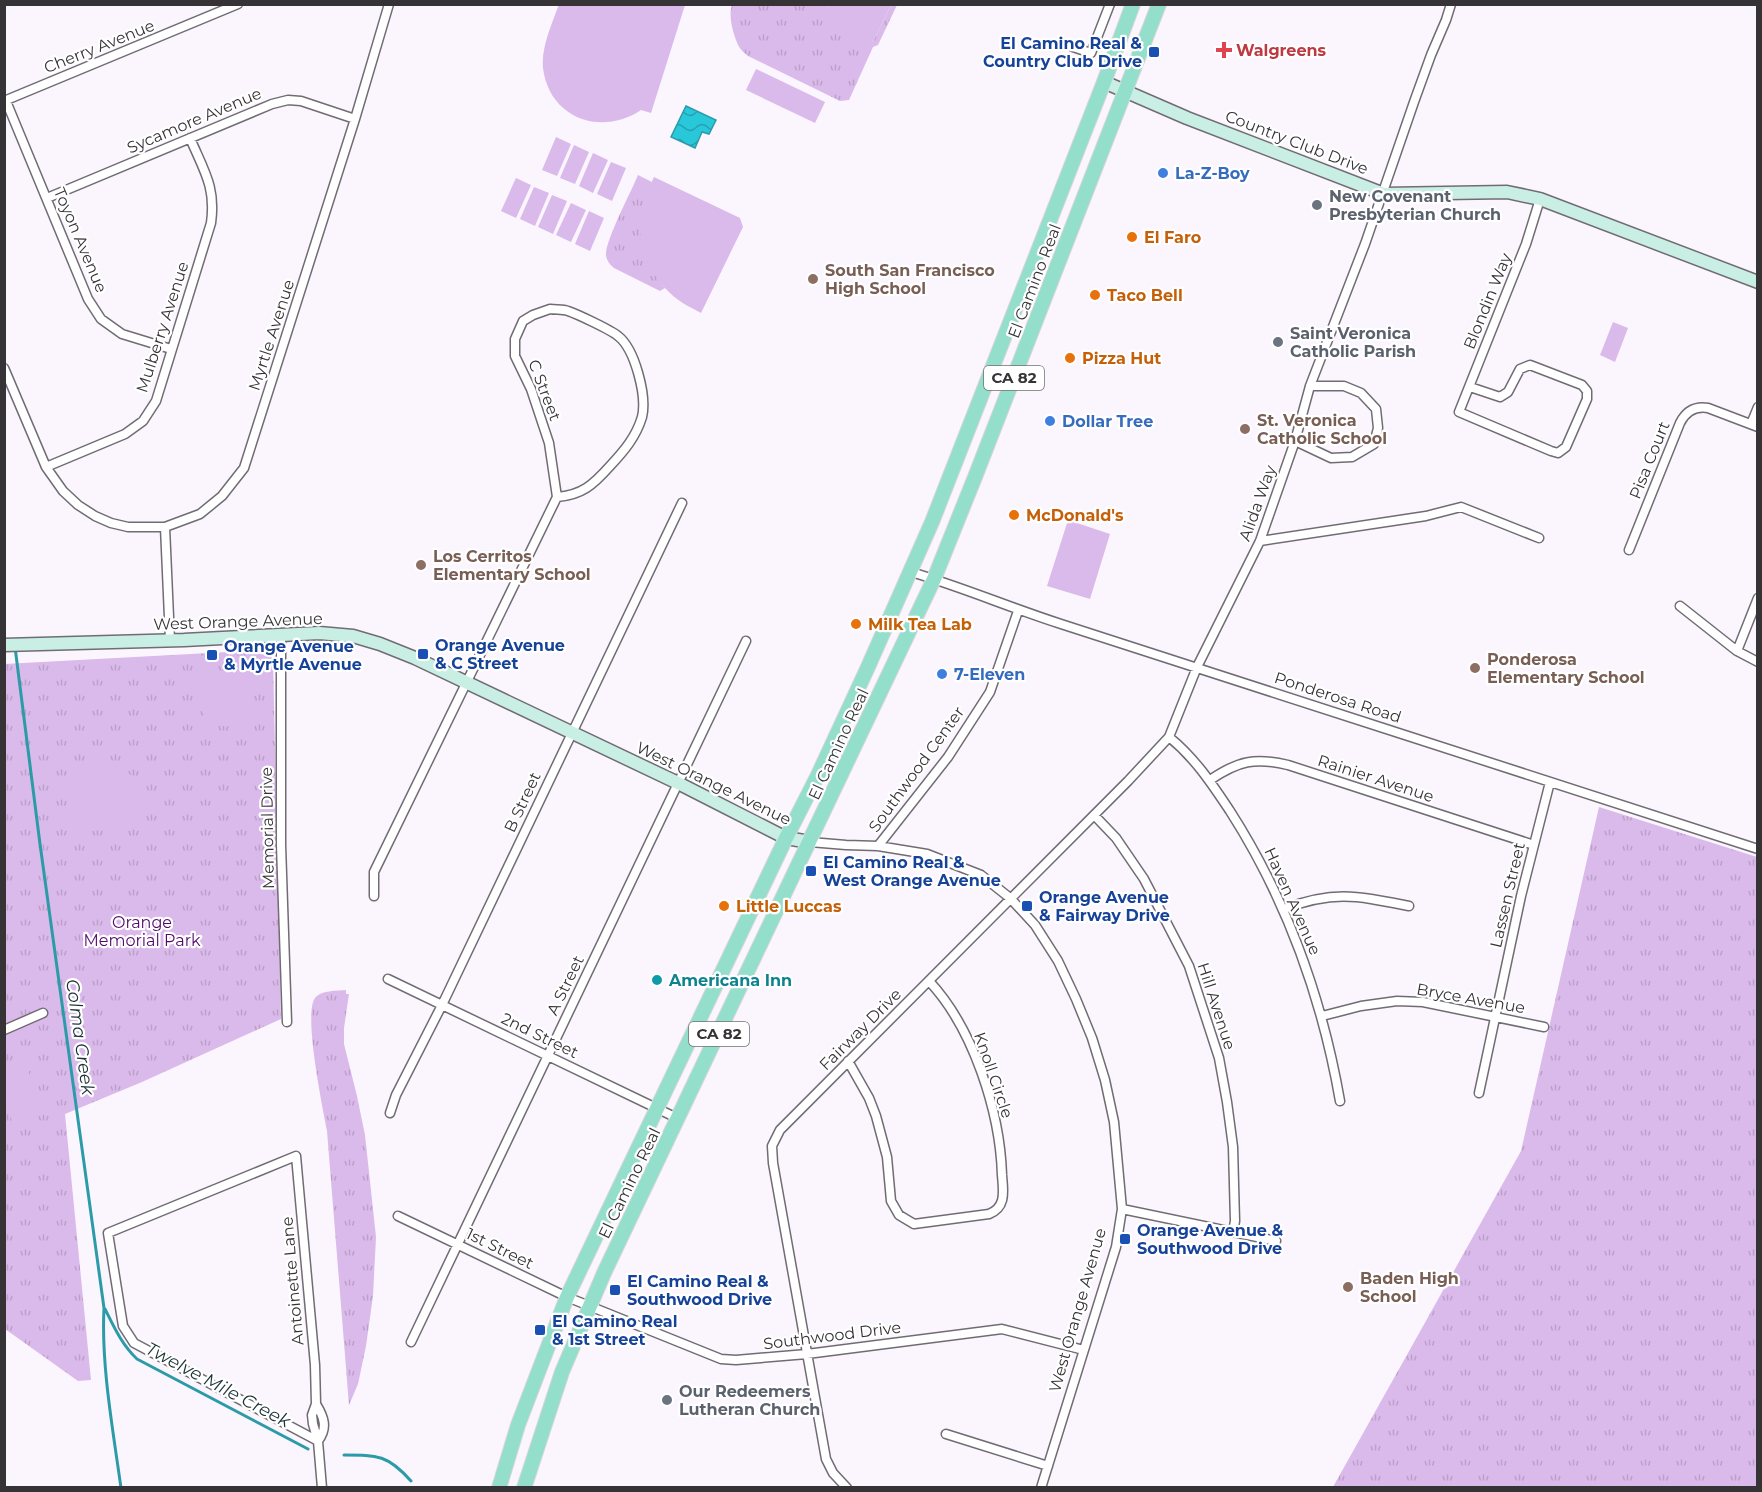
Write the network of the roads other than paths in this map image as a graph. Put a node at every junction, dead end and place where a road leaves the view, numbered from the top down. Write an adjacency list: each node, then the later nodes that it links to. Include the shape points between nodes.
1 (238, 4): 10 (street, Cherry Avenue)
2 (389, 4): 11 (street, Myrtle Avenue)
3 (1110, 4): 7 (street, via 1091,53)
4 (1133, 4): 8 (main road, El Camino Real / CA 82)
5 (1159, 4): 9 (main road, El Camino Real / CA 82)
6 (1450, 4): 13 (street, Alida Way)
7 (1073, 46)
8 (1104, 82): 9 (street, Country Club Drive); 31 (main road, El Camino Real / CA 82)
9 (1125, 91): 13 (street, Country Club Drive); 32 (main road, El Camino Real / CA 82)
10 (5, 101): 14 (street, Toyon Avenue)
11 (355, 118): 12 (street, Sycamore Avenue, via 288,100); 27 (street, Myrtle Avenue, via 244,468 222,496 200,514)
12 (190, 138): 14 (street, Sycamore Avenue); 17 (street, Mulberry Avenue, via 211,187 213,206)
13 (1384, 194): 15 (street, Country Club Drive, via 1507,192); 19 (street, Alida Way)
14 (47, 198): 17 (street, Toyon Avenue, via 88,299 101,320 122,334)
15 (1540, 199): 16 (street, Country Club Drive); 20 (street, Blondin Way)
16 (1758, 282)
17 (171, 348): 24 (street, Mulberry Avenue, via 156,400 143,421 125,434)
18 (4, 368): 24 (street)
19 (1310, 386): 23 (street, Alida Way); 23 (street, via 1344,386 1361,393 1376,410 1378,428 1374,444 1352,457 1331,458)
20 (1470, 387): 20 (street, Blondin Way, via 1459,412 1558,453 1566,447 1588,395 1582,385 1530,365 1520,369 1508,392 1500,398)
21 (1758, 407): 22 (street)
22 (1754, 426): 30 (street, Pisa Court, via 1701,407 1683,416)
23 (1295, 441): 29 (street, Alida Way)
24 (46, 467): 27 (street, via 63,491 95,516 128,527)
25 (556, 497): 25 (street, C Street, via 549,443 531,388 515,356 515,339 523,321 550,309 567,311 618,336 627,347 643,388 644,404 631,444 594,484 573,496); 43 (street)
26 (682, 504): 44 (street, B Street)
27 (165, 527): 37 (street)
28 (1539, 538): 29 (street, via 1461,507 1426,516)
29 (1260, 541): 42 (street, Alida Way)
30 (1629, 550)
31 (911, 572): 32 (street, Ponderosa Road); 50 (main road, El Camino Real / CA 82)
32 (934, 579): 35 (street, Ponderosa Road); 51 (main road, El Camino Real / CA 82)
33 (1758, 598): 40 (street)
34 (1680, 606): 40 (street)
35 (1018, 610): 42 (street, Ponderosa Road); 53 (street, Southwood Center, via 990,692 948,757)
36 (281, 635): 37 (street, West Orange Avenue); 43 (street, West Orange Avenue, via 353,636 415,658); 65 (street, Memorial Drive, via 281,845)
37 (170, 640): 39 (street, West Orange Avenue)
38 (746, 641): 48 (street, A Street)
39 (4, 645)
40 (1737, 651): 41 (street)
41 (1758, 662)
42 (1197, 667): 45 (street, Fairway Drive); 47 (street, Ponderosa Road)
43 (466, 683): 44 (street, West Orange Avenue); 55 (street, via 374,872)
44 (571, 732): 48 (street, West Orange Avenue); 61 (street, B Street)
45 (1169, 737): 46 (street, Haven Avenue, via 1186,750); 49 (street, Fairway Drive)
46 (1210, 780): 52 (street, Rainier Avenue, via 1234,766 1269,760); 58 (street, Haven Avenue, via 1251,844)
47 (1550, 782): 52 (street, Lassen Street); 54 (street, Ponderosa Road)
48 (678, 783): 50 (street, West Orange Avenue); 68 (street, A Street)
49 (1094, 815): 56 (street, Fairway Drive); 77 (street, Hill Avenue, via 1116,838 1144,879 1189,966 1219,1058 1227,1102 1233,1147)
50 (786, 838): 51 (street, West Orange Avenue); 72 (main road, El Camino Real / CA 82)
51 (810, 842): 53 (street, West Orange Avenue); 74 (main road, El Camino Real / CA 82)
52 (1534, 845): 64 (street, Lassen Street)
53 (878, 846): 56 (street, West Orange Avenue, via 927,854 981,875)
54 (1758, 849)
55 (374, 896)
56 (1010, 898): 60 (street, Fairway Drive); 75 (street, West Orange Avenue, via 1058,961 1092,1038 1114,1122)
57 (1409, 906): 58 (street, via 1361,896 1332,896)
58 (1284, 909): 63 (street, Haven Avenue)
59 (388, 979): 61 (street, 2nd Street)
60 (929, 981): 69 (street, Fairway Drive); 69 (street, Knoll Circle, via 963,1030 987,1088 1002,1162 1003,1197 999,1208 989,1214 914,1224 899,1215 891,1201 887,1156 876,1116)
61 (442, 1005): 68 (street, 2nd Street); 73 (street, B Street)
62 (43, 1013): 67 (street)
63 (1322, 1016): 64 (street, Bryce Avenue, via 1397,1001); 71 (street, Haven Avenue)
64 (1495, 1016): 66 (street, Bryce Avenue); 70 (street, Lassen Street)
65 (287, 1022)
66 (1544, 1027)
67 (4, 1030)
68 (548, 1056): 72 (street, 2nd Street); 79 (street, A Street)
69 (848, 1061): 84 (street, Fairway Drive, via 780,1130 772,1146)
70 (1479, 1093)
71 (1340, 1101)
72 (657, 1108): 74 (street, 2nd Street); 80 (main road, El Camino Real / CA 82)
73 (390, 1113)
74 (679, 1119): 81 (main road, El Camino Real / CA 82)
75 (1122, 1209): 77 (street); 83 (street, West Orange Avenue, via 1116,1247)
76 (398, 1216): 79 (street, 1st Street)
77 (1233, 1232): 78 (street)
78 (1276, 1241)
79 (458, 1245): 80 (street, 1st Street); 82 (street, A Street)
80 (567, 1297): 81 (street, 1st Street); 89 (main road, El Camino Real / CA 82, via 518,1425)
81 (590, 1306): 84 (street, Southwood Drive, via 721,1359); 90 (main road, El Camino Real / CA 82, via 562,1372)
82 (411, 1342)
83 (1084, 1350): 84 (street, Southwood Drive, via 1002,1329); 87 (street, West Orange Avenue)
84 (807, 1354): 91 (street, Fairway Drive, via 826,1459 832,1473)
85 (946, 1434): 87 (street)
86 (318, 1441): 86 (street, Antoinette Lane, via 324,1424 316,1404 296,1156 108,1233 123,1326 134,1342); 88 (street, Antoinette Lane)
87 (1048, 1466): 92 (street, West Orange Avenue)
88 (322, 1488)
89 (499, 1488)
90 (524, 1488)
91 (847, 1488)
92 (1041, 1488)

